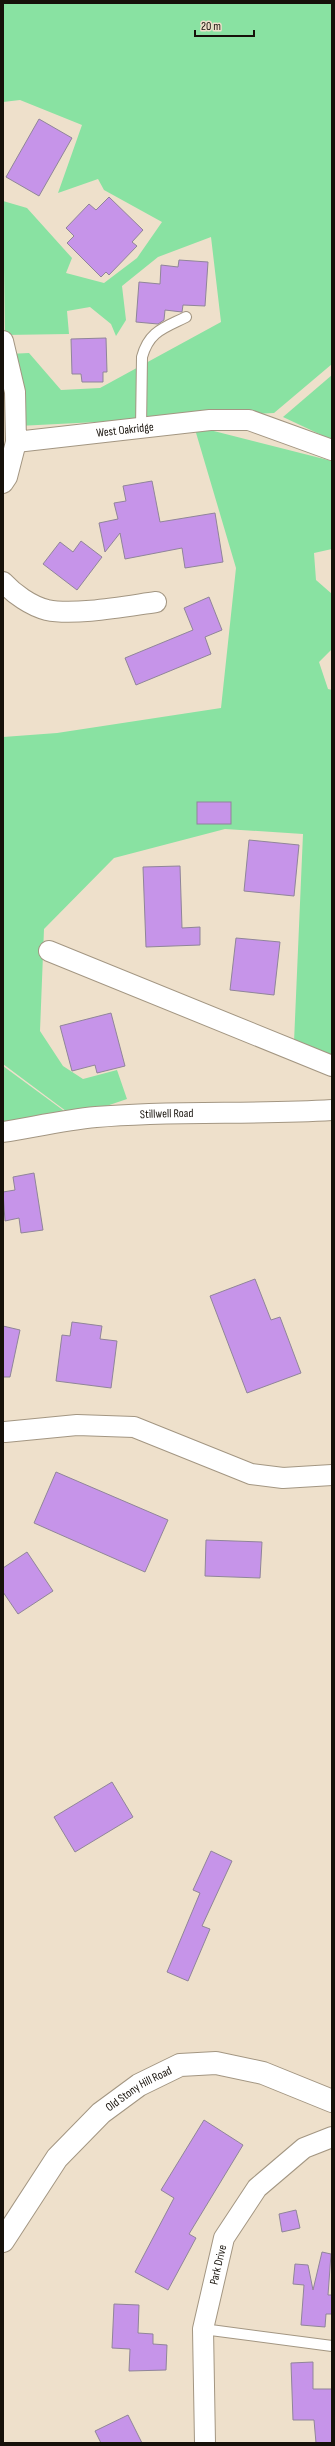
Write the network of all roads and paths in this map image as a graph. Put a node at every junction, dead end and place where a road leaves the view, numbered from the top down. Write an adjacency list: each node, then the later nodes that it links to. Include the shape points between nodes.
1 (186, 317): 3 (lane, via 158,331 145,346 142,357)
2 (3, 341): 4 (street, via 15,392)
3 (141, 428): 4 (street, West Oakridge); 5 (street, West Oakridge, via 210,420 248,420)
4 (16, 442): 6 (street)
5 (332, 450)
6 (3, 483)
7 (3, 582): 8 (street, via 14,593 48,610 87,611)
8 (156, 602)
9 (49, 951): 10 (street)
10 (332, 1066)
11 (332, 1110): 12 (street, Stillwell Road, via 96,1117)
12 (3, 1132)
13 (4, 1432): 14 (street, via 77,1425 134,1427 251,1474 283,1478)
14 (332, 1475)
15 (332, 2101): 17 (street, Old Stony Hill Road, via 263,2073 216,2063 180,2065 139,2085 101,2113 57,2158)
16 (332, 2137): 18 (street, Park Drive, via 304,2148 257,2188 224,2238)
17 (3, 2241)
18 (203, 2330): 19 (lane); 20 (street, Park Drive)
19 (332, 2346)
20 (204, 2443)

